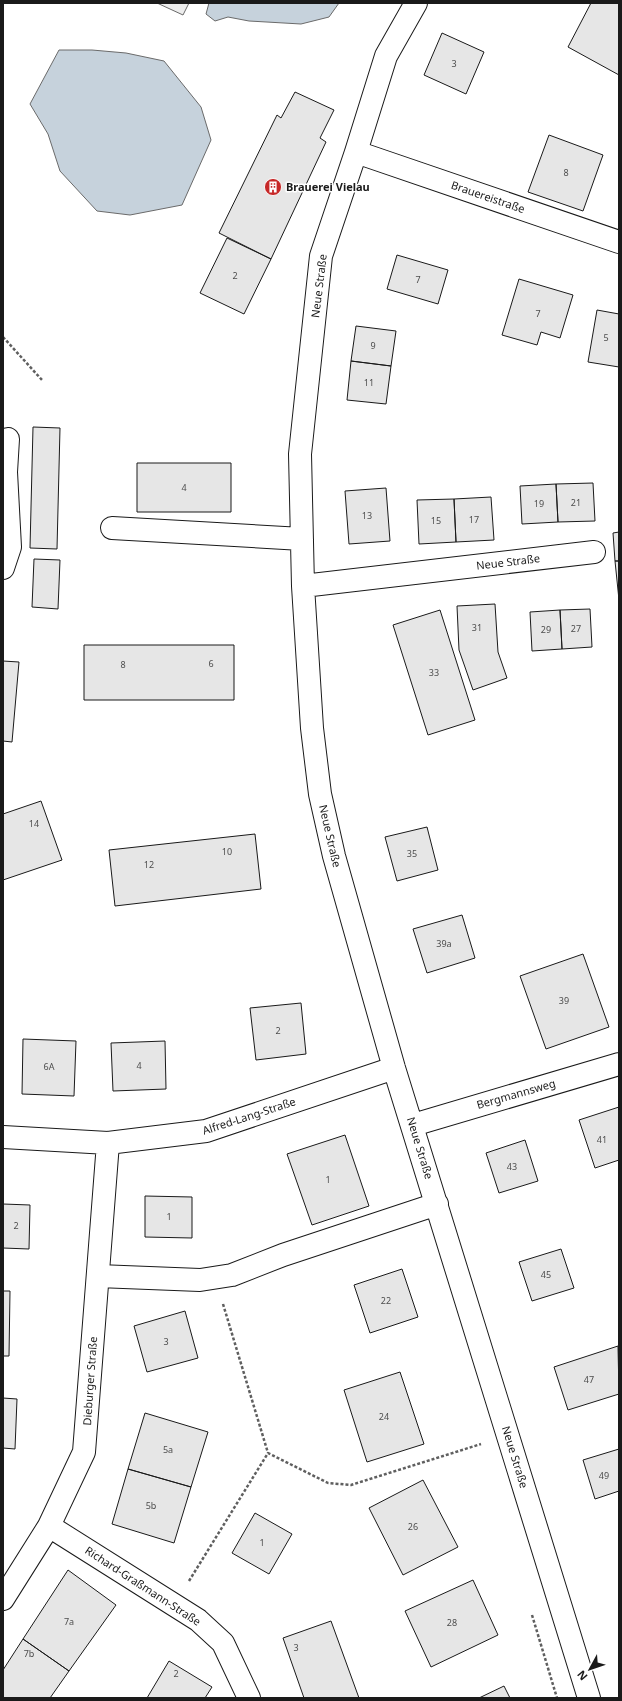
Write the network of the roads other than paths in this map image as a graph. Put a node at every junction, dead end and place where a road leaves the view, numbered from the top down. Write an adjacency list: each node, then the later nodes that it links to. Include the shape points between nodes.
1 (416, 3): 2 (street, Neue Straße, via 386,56)
2 (356, 152): 3 (street, Brauereistraße); 7 (street, Neue Straße, via 321,256 300,454)
3 (619, 242)
4 (8, 439): 5 (street)
5 (5, 472): 9 (street, via 10,547)
6 (112, 528): 7 (street)
7 (302, 539): 10 (street, Neue Straße)
8 (594, 552): 10 (street, Neue Straße)
9 (3, 568)
10 (303, 586): 12 (street, Neue Straße, via 312,728 320,794 334,856)
11 (619, 1064): 13 (street, Bergmannsweg)
12 (394, 1068): 13 (street, Neue Straße); 15 (street, Alfred-Lang-Straße, via 206,1131)
13 (413, 1124): 16 (street, Neue Straße)
14 (3, 1137): 15 (street, Alfred-Lang-Straße)
15 (108, 1143): 17 (street, Dieburger Straße)
16 (437, 1204): 17 (street, via 283,1255 232,1275 200,1280); 21 (street, Neue Straße)
17 (98, 1276): 18 (street, Dieburger Straße, via 84,1452)
18 (49, 1526): 19 (street, Dieburger Straße); 20 (street, Richard-Graßmann-Straße, via 198,1620 223,1643)
19 (3, 1598)
20 (249, 1698)
21 (589, 1698)

